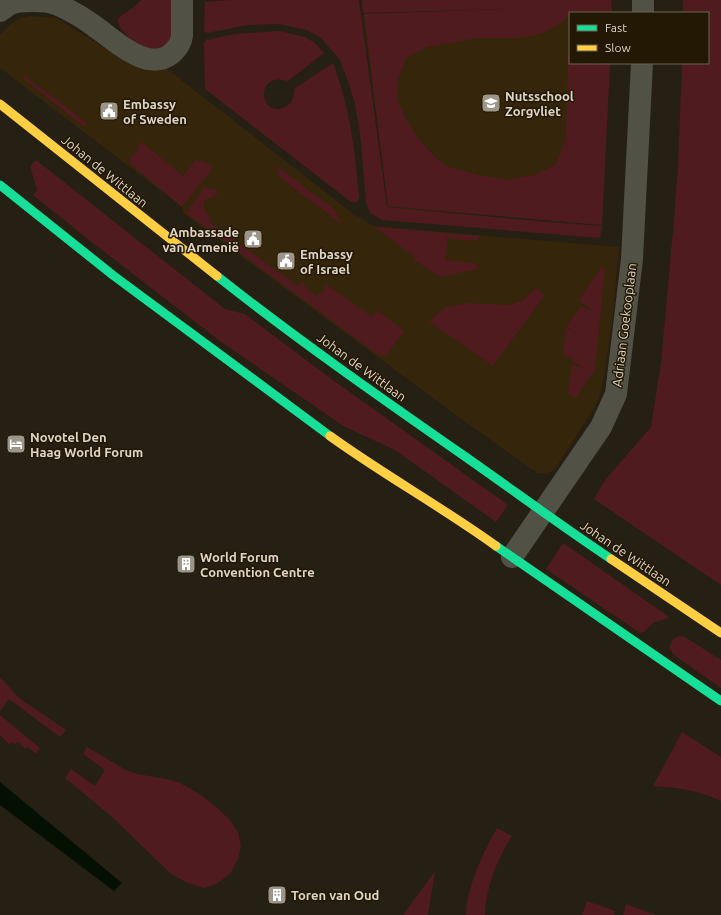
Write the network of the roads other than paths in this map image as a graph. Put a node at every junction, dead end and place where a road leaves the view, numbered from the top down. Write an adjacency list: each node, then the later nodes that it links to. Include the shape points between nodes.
1 (182, 0): 3 (street, via 181,42 165,58 152,59 140,57 124,48 92,24 54,3 32,1 11,4)
2 (643, 0): 4 (street)
3 (0, 11)
4 (643, 12)
5 (642, 64): 8 (street, Adriaan Goekooplaan, via 633,244 616,394 601,427)
6 (0, 104): 8 (main road, Johan de Wittlaan, via 344,372)
7 (0, 185): 9 (main road, via 114,276 360,458 477,532)
8 (544, 512): 9 (street, Adriaan Goekooplaan); 10 (main road, Johan de Wittlaan)
9 (512, 558): 11 (main road)
10 (721, 633)
11 (721, 701)

